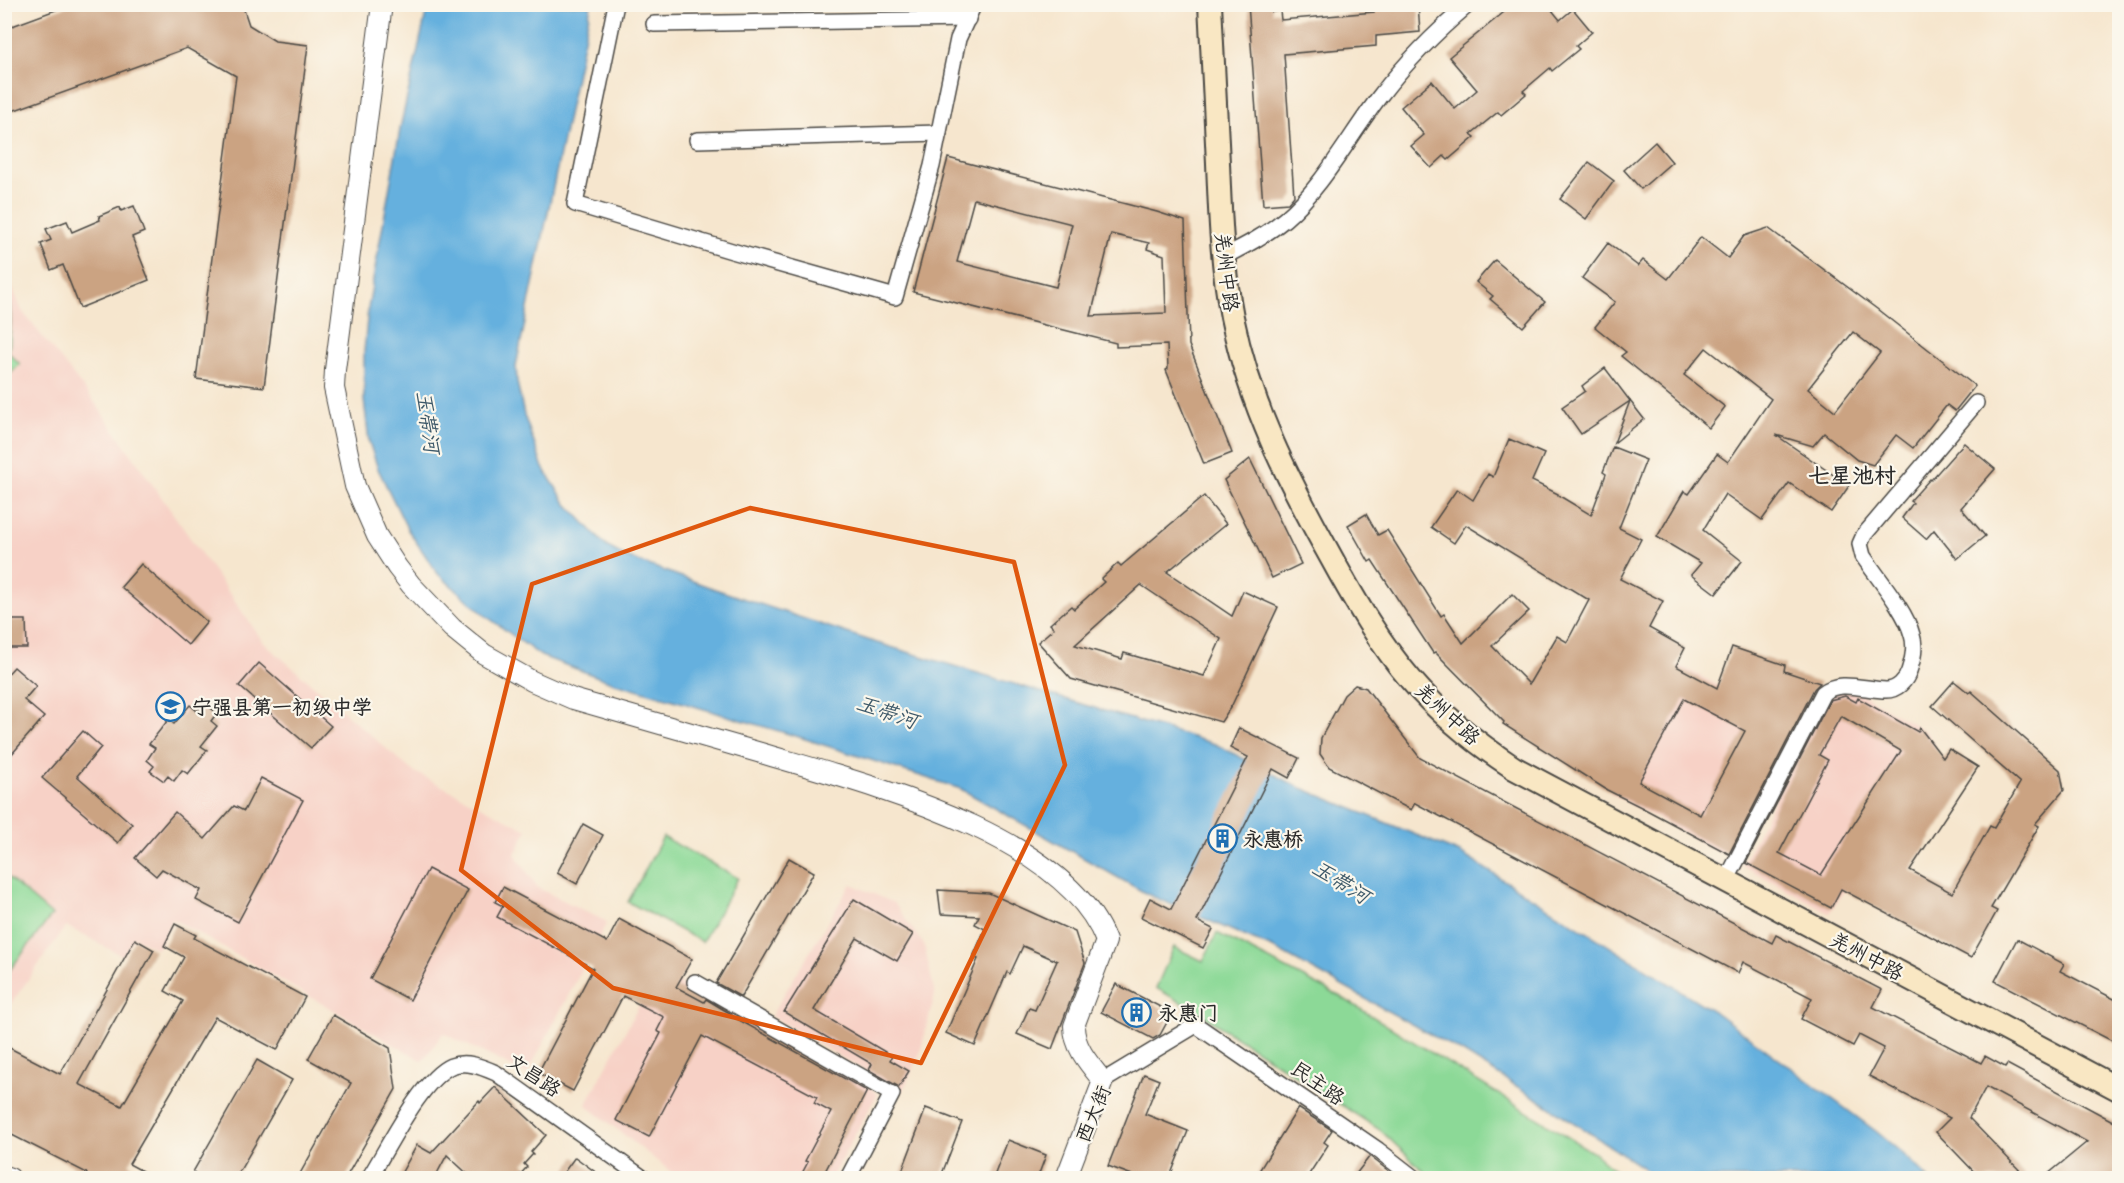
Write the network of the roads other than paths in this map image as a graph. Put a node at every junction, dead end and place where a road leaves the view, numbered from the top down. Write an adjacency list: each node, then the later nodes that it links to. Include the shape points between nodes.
1 (382, 4): 14 (street, via 334,388 355,486 377,536 397,567 469,643 532,681 573,699 911,798 990,834 1056,876 1092,914 1106,941 1074,1026 1078,1045)
2 (616, 4): 7 (street, via 575,204 895,297)
3 (1210, 4): 9 (main road, 羌州中路)
4 (1468, 4): 9 (street, via 1380,95 1316,185 1287,217 1256,241)
5 (971, 12): 6 (street); 7 (street, via 958,39)
6 (654, 24)
7 (939, 133): 8 (street)
8 (697, 140)
9 (1223, 257): 11 (main road, 羌州中路, via 1242,361 1264,425 1319,537 1401,668 1436,707 1504,762)
10 (1976, 403): 11 (street, via 1860,544 1863,556 1913,636 1908,676 1889,690 1838,686 1823,693)
11 (1726, 881): 15 (main road, 羌州中路)
12 (695, 982): 20 (street, via 892,1094)
13 (1197, 1025): 14 (street, 西大街); 22 (street, 民主路)
14 (1103, 1081): 21 (street, 西大街)
15 (2120, 1090)
16 (4, 1176): 17 (street)
17 (10, 1179)
18 (369, 1179): 19 (street, 文昌路, via 433,1078 452,1066 474,1064 496,1073)
19 (643, 1179)
20 (848, 1179)
21 (1066, 1179)
22 (1414, 1179)

